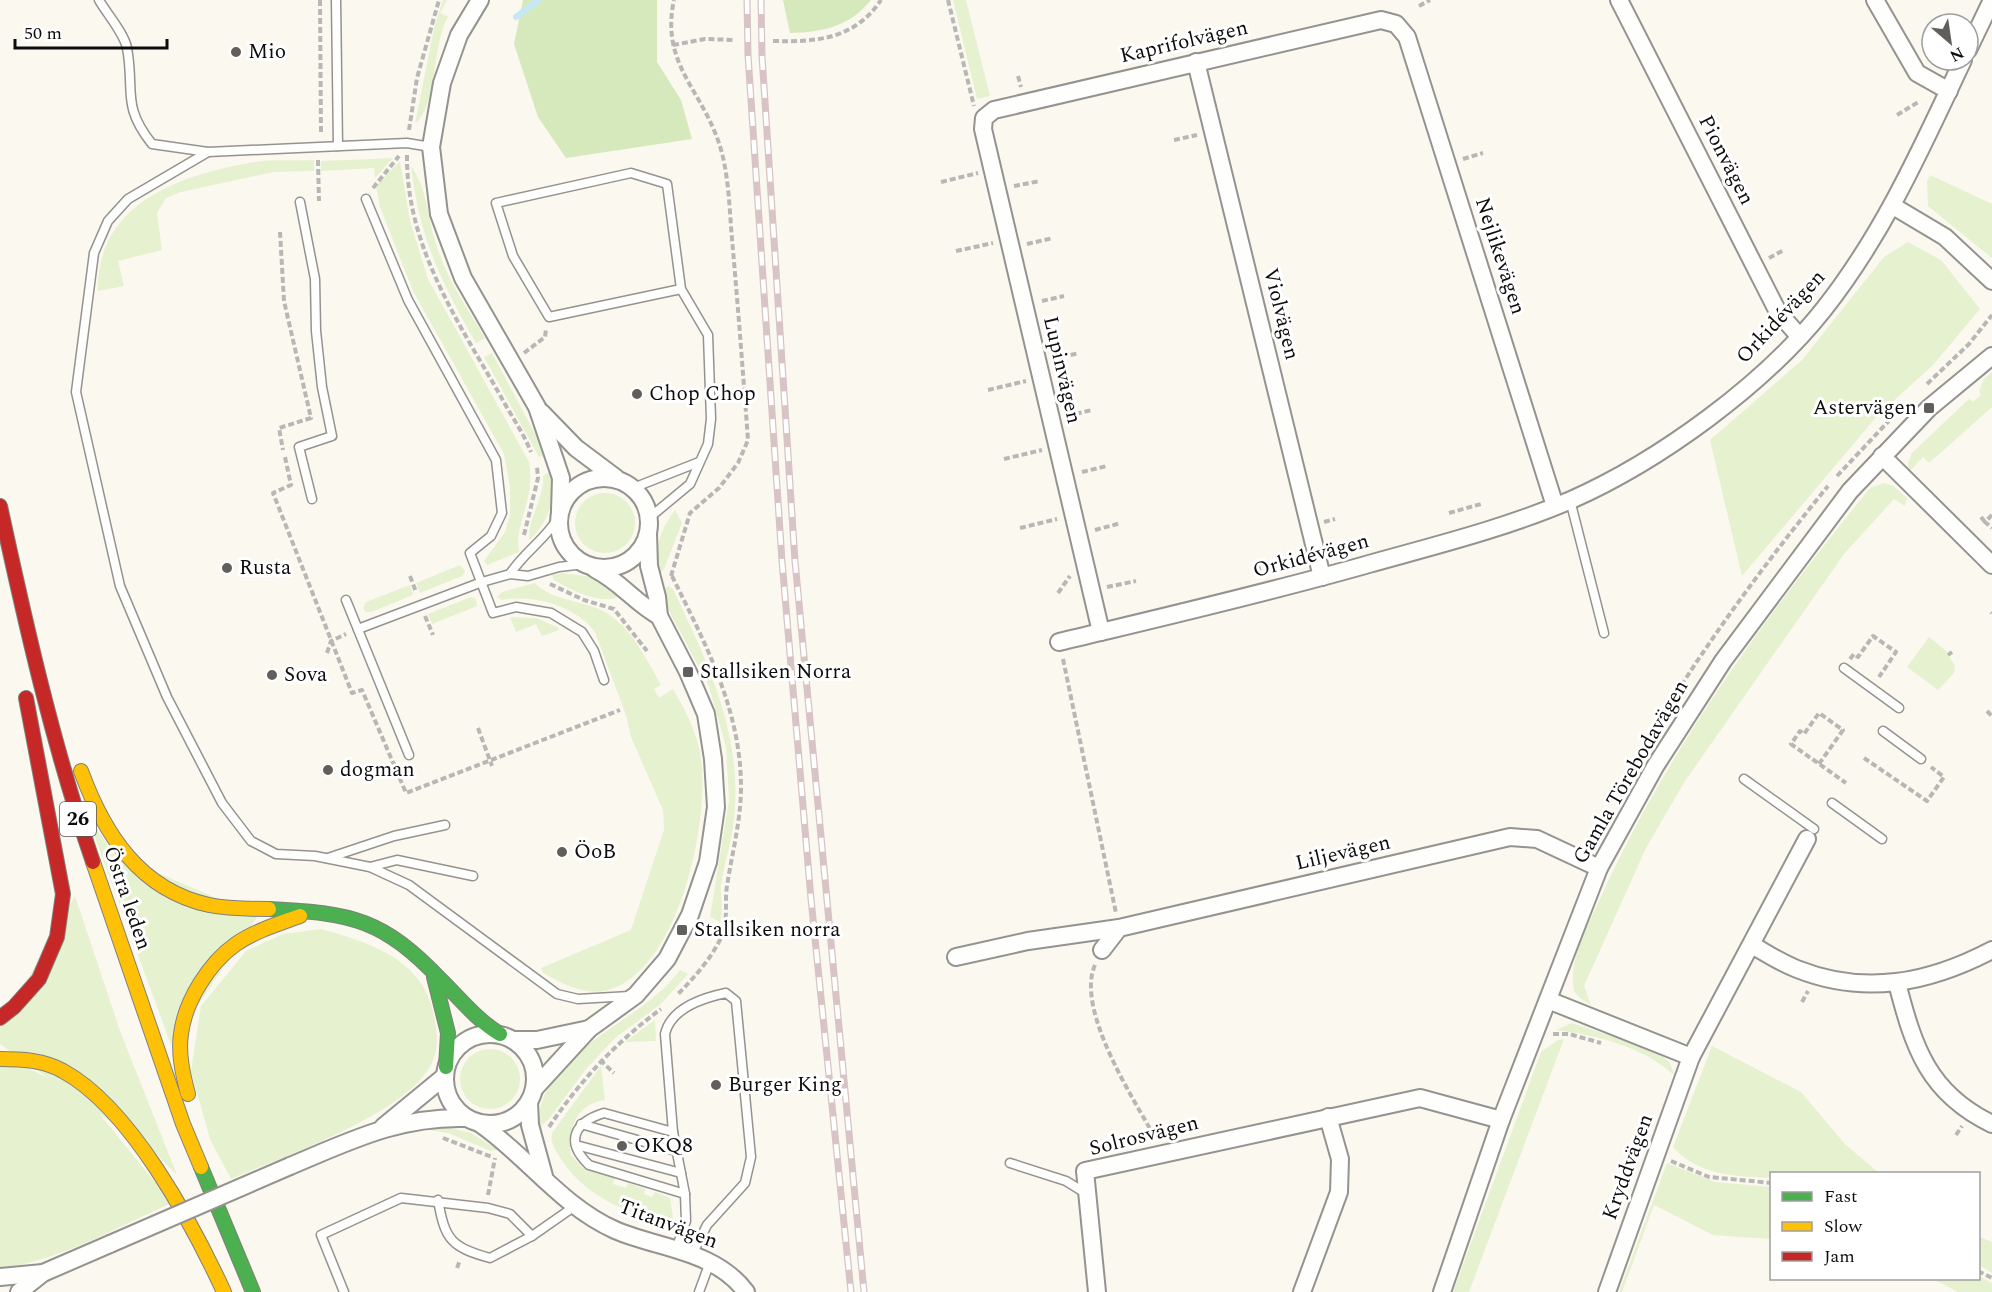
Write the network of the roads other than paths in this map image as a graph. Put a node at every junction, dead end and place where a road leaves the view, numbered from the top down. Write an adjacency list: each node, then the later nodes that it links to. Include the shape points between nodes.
1 (99, 0): 15 (lane, via 127,46 136,124 152,144)
2 (336, 0): 13 (lane)
3 (480, 0): 14 (street, via 459,35 442,83)
4 (1619, 0): 21 (street, Pionvägen, via 1778,312)
5 (1875, 0): 11 (street, via 1917,73)
6 (1992, 0): 8 (street)
7 (1396, 24): 9 (street, Kaprifolvägen, via 1381,20); 29 (street, Nejlikevägen, via 1407,37)
8 (1980, 25)
9 (1196, 62): 12 (street, Kaprifolvägen, via 994,110); 37 (street, Violvägen)
10 (1958, 72): 11 (street, Orkidévägen)
11 (1949, 91): 18 (street, Orkidévägen)
12 (984, 118): 42 (street, Lupinvägen, via 983,129)
13 (338, 146): 14 (lane, via 407,143); 15 (lane)
14 (431, 147): 23 (street, via 439,214 463,278)
15 (208, 152): 60 (lane, via 128,199 108,221 94,253 76,393 120,586 166,697 222,803 251,841 276,854)
16 (366, 199): 38 (lane, via 408,300 496,460 502,513 491,536 470,553)
17 (300, 201): 28 (lane, via 315,279 322,387 332,436 299,447)
18 (1893, 206): 19 (street, via 1945,237); 21 (street, Orkidévägen, via 1862,257)
19 (1992, 281)
20 (681, 289): 20 (lane, via 549,317 513,256 496,203 632,173 667,184); 25 (lane, via 708,335 711,419 708,444)
21 (1799, 336): 29 (street, Orkidévägen, via 1750,384 1703,420 1652,456)
22 (1992, 356): 24 (street, Gamla Törebodavägen, via 1929,408)
23 (537, 407): 26 (street, via 576,448); 31 (street, via 561,478)
24 (1882, 456): 34 (street); 62 (street, Gamla Törebodavägen, via 1795,561 1723,661 1656,765)
25 (699, 462): 27 (lane); 32 (lane, via 690,484)
26 (616, 479): 27 (street); 31 (street, via 602,477 576,487 566,497)
27 (633, 488): 32 (street, via 647,507)
28 (312, 499)
29 (1563, 503): 37 (street, Orkidévägen, via 1484,532); 43 (lane)
30 (0, 506): 33 (highway, Östra leden / 26)
31 (559, 514): 35 (street, via 564,545); 36 (lane, via 548,536 519,560)
32 (649, 526): 35 (street, via 643,547 633,558 614,567); 40 (street, via 649,566)
33 (4, 527): 48 (highway); 108 (highway, Östra leden / 26, via 71,800 183,1124)
34 (1992, 565)
35 (588, 566): 36 (lane, via 559,567 528,576); 40 (street, via 616,579 643,607)
36 (510, 574): 38 (lane)
37 (1322, 577): 42 (street, Orkidévägen)
38 (482, 582): 41 (lane); 46 (lane, via 493,613 516,607 551,613 582,632)
39 (346, 600): 41 (lane)
40 (658, 616): 73 (street, via 706,714 716,807 708,862 690,915 667,959)
41 (358, 629): 51 (lane)
42 (1101, 632): 44 (street, Orkidévägen)
43 (1604, 633)
44 (1059, 642)
45 (1844, 668): 47 (lane)
46 (604, 680)
47 (1899, 708)
48 (64, 718)
49 (1883, 731): 52 (lane)
50 (75, 752): 64 (highway, via 110,836 135,868 162,890 209,905)
51 (410, 755)
52 (1921, 759)
53 (1744, 779): 57 (lane)
54 (1832, 803): 58 (lane)
55 (65, 825): 75 (highway, 26, via 25,687 35,760 63,894 57,937 39,979)
56 (445, 825): 60 (lane, via 394,836)
57 (1811, 834): 67 (street, Kryddvägen)
58 (1882, 839)
59 (73, 847): 65 (highway, Östra leden / 26)
60 (328, 858): 61 (lane)
61 (370, 867): 63 (lane, via 397,860); 73 (lane, via 409,885 557,994 578,999)
62 (1599, 868): 66 (street, Liljevägen, via 1537,839 1510,837); 74 (street, Gamla Törebodavägen)
63 (473, 876)
64 (312, 912): 71 (highway, via 367,922 396,938); 109 (highway, via 258,932 229,950 207,974 181,1032 182,1069 191,1106)
65 (100, 926)
66 (1119, 928): 68 (street); 70 (street, Liljevägen, via 1028,941)
67 (1752, 945): 72 (street, via 1796,969 1831,979 1858,984); 78 (street, Kryddvägen)
68 (1102, 950)
69 (1992, 950): 72 (street, via 1928,978)
70 (956, 957)
71 (433, 973): 77 (highway, via 484,1024); 80 (highway, via 448,1033)
72 (1897, 983): 86 (street, via 1924,1065 1945,1093)
73 (636, 995): 76 (street)
74 (1548, 1000): 78 (street); 84 (street, Gamla Törebodavägen)
75 (0, 1018)
76 (589, 1029): 77 (street, via 537,1040); 81 (street)
77 (507, 1037): 80 (street, via 479,1035 466,1040 456,1049); 81 (street, via 524,1049 532,1061)
78 (1691, 1058): 116 (street, Kryddvägen)
79 (0, 1059): 106 (highway, via 32,1059 69,1074 114,1114 150,1161 211,1261)
80 (445, 1071): 83 (street, via 450,1100); 87 (street)
81 (531, 1096): 83 (street, via 519,1113 507,1121 493,1124); 94 (street, Titanvägen, via 533,1141)
82 (1328, 1117): 84 (street, Solrosvägen, via 1420,1098); 96 (street, Solrosvägen, via 1085,1171); 114 (street, via 1340,1159 1339,1192)
83 (472, 1120): 87 (street, via 440,1117); 94 (street, Titanvägen, via 500,1137)
84 (1501, 1120): 115 (street, Gamla Törebodavägen)
85 (581, 1124): 88 (lane, via 604,1113); 89 (lane, via 575,1134); 90 (lane)
86 (1992, 1124)
87 (381, 1128): 103 (street, bridge)
88 (673, 1132): 90 (lane); 101 (lane, via 667,1024 705,997 726,993 736,1001 751,1157 745,1183 707,1225)
89 (576, 1145): 93 (lane); 95 (lane, via 588,1165)
90 (676, 1151): 93 (lane)
91 (182, 1158): 107 (highway)
92 (1010, 1163): 96 (lane, via 1066,1181)
93 (681, 1173): 95 (lane)
94 (544, 1176): 98 (street, Titanvägen)
95 (685, 1194): 100 (lane, via 686,1221)
96 (1088, 1194): 113 (street, Solrosvägen)
97 (438, 1200): 99 (lane, via 510,1214); 99 (lane, via 443,1229 464,1251 490,1258); 110 (lane, via 401,1198 321,1235)
98 (575, 1206): 99 (lane); 100 (street, Titanvägen, via 615,1230)
99 (532, 1236)
100 (676, 1249): 101 (street, Titanvägen)
101 (692, 1255): 102 (street, Titanvägen)
102 (711, 1262): 111 (lane); 112 (street, Titanvägen)
103 (43, 1273): 104 (street); 105 (street)
104 (0, 1277)
105 (19, 1292)
106 (224, 1292)
107 (240, 1292)
108 (254, 1292)
109 (265, 1292)
110 (344, 1292)
111 (699, 1292)
112 (746, 1292)
113 (1098, 1292)
114 (1302, 1292)
115 (1442, 1292)
116 (1607, 1292)

